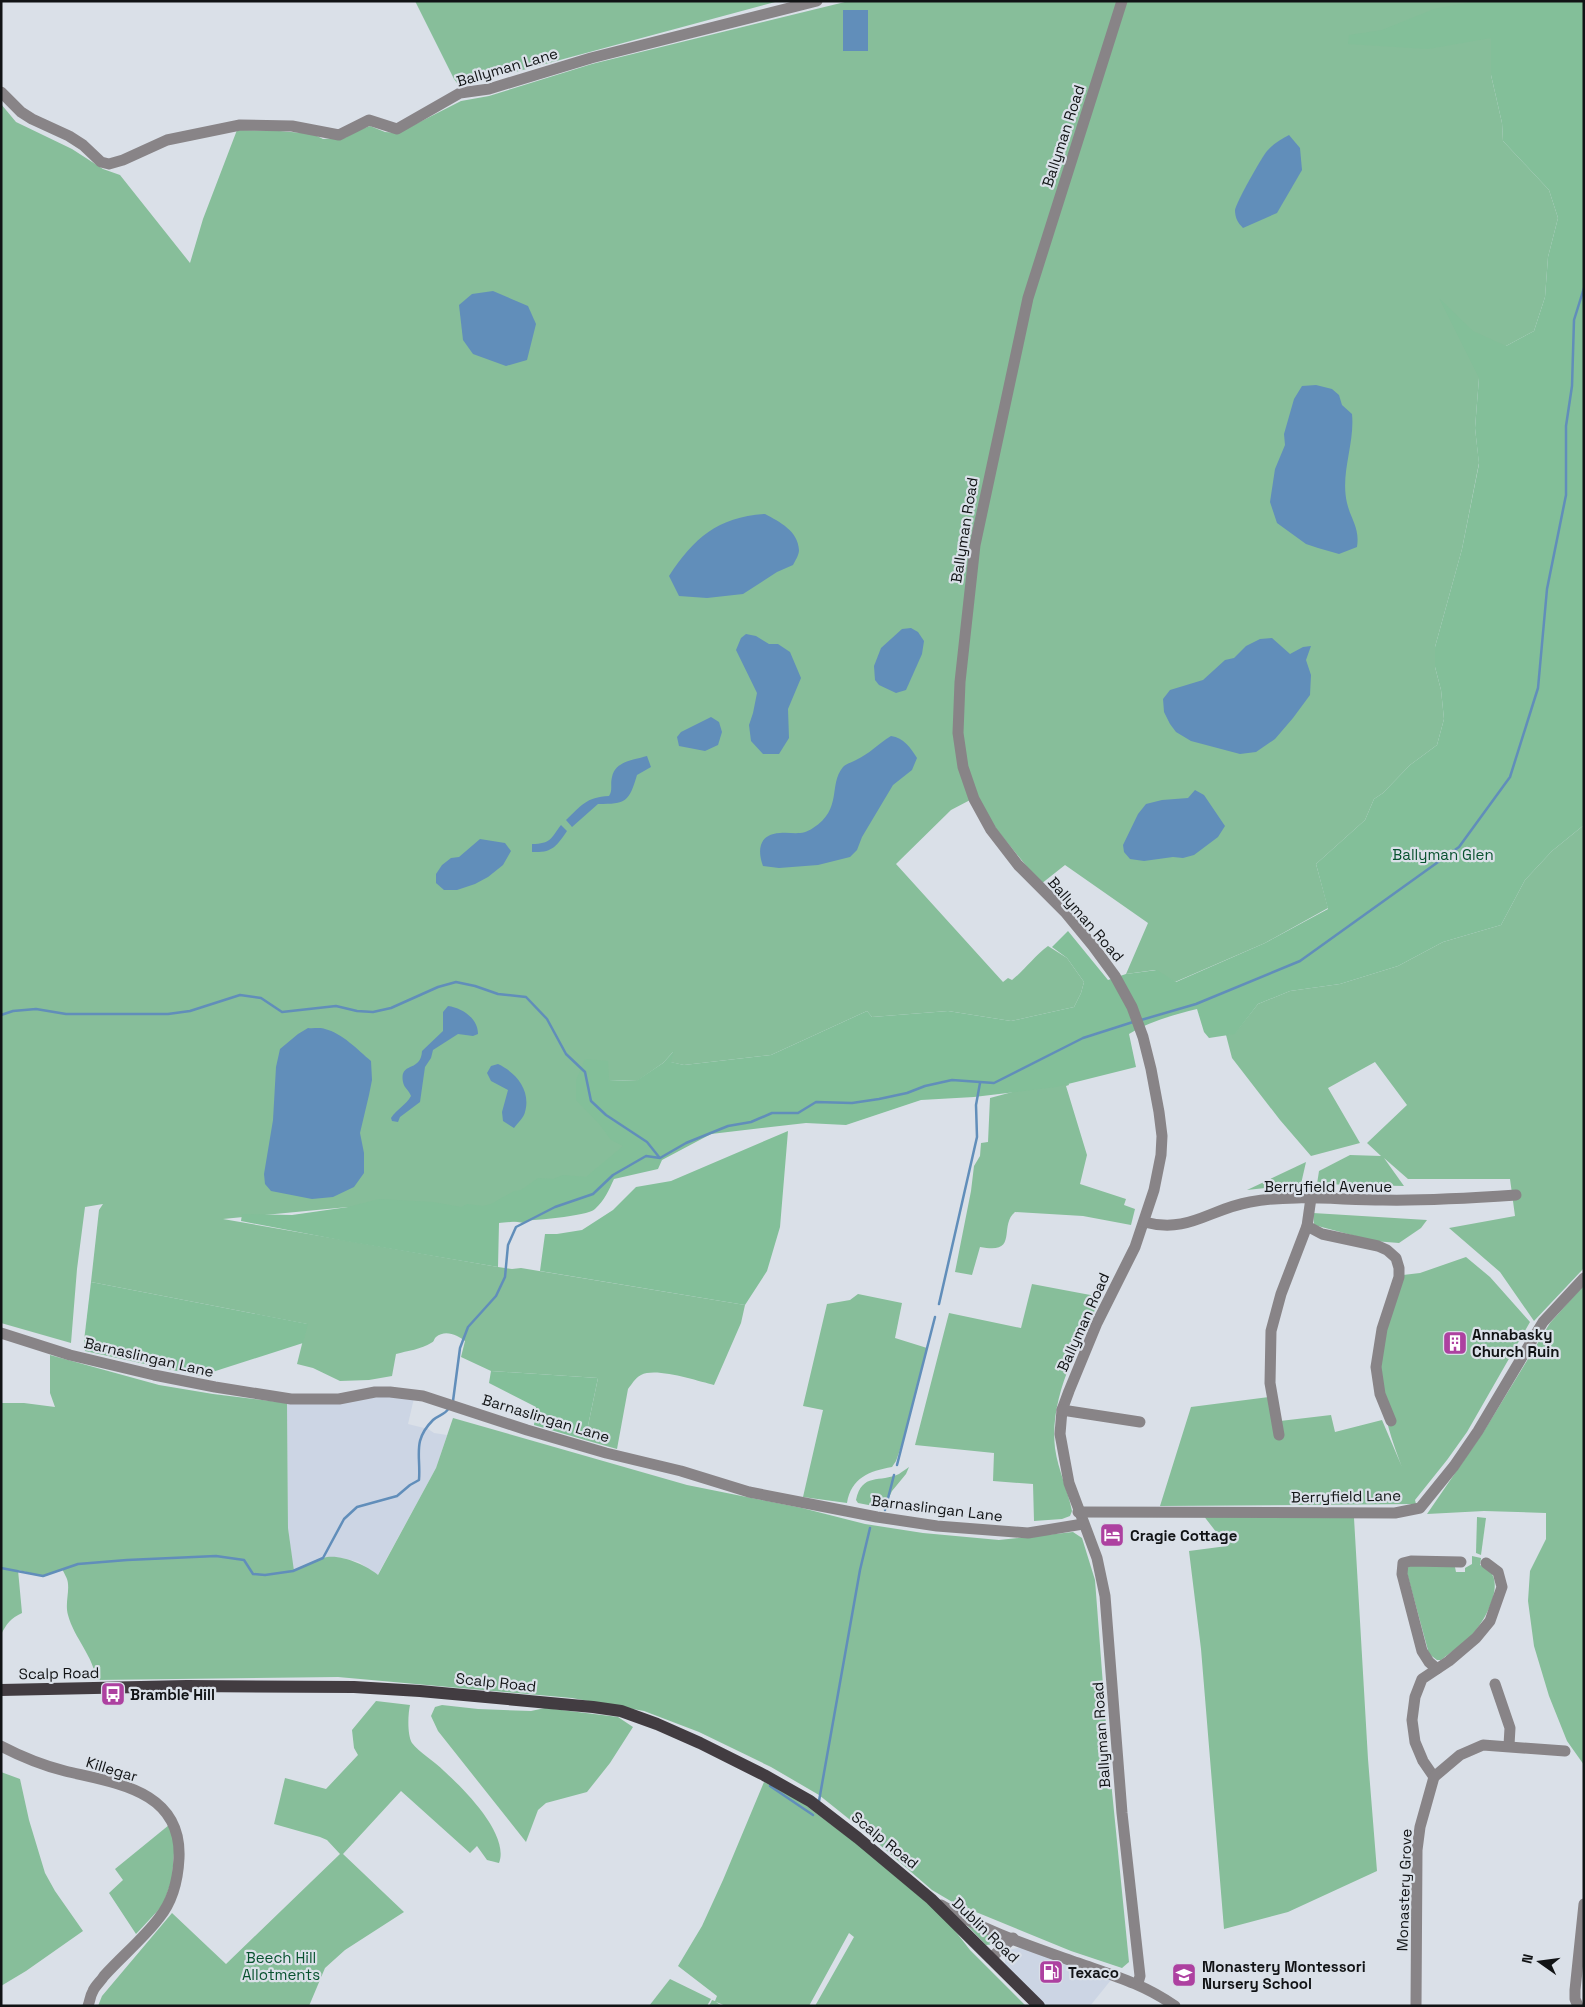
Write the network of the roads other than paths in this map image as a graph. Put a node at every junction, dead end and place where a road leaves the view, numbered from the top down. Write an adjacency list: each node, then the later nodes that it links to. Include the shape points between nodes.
1 (817, 1): 3 (street, Ballyman Lane, via 591,58 489,89 460,93 397,129 369,120 339,135 292,126 240,125 167,140 114,163 101,162 69,136 32,119)
2 (1122, 1): 6 (street, Ballyman Road, via 1028,298 975,545 960,682 958,734 963,767 974,799 991,830 1018,865 1093,946 1132,1007 1152,1073 1162,1136 1157,1182)
3 (1, 92)
4 (1516, 1195): 5 (street, Berryfield Avenue, via 1420,1200)
5 (1312, 1198): 6 (street, Berryfield Avenue, via 1248,1202 1191,1223 1171,1226); 7 (street)
6 (1144, 1222): 10 (street, Ballyman Road, via 1097,1323)
7 (1307, 1226): 11 (street, via 1322,1234 1378,1246 1396,1258 1399,1277 1382,1329 1376,1367 1380,1394); 13 (street, via 1281,1294 1271,1331 1270,1383)
8 (1584, 1278): 14 (street, Berryfield Lane, via 1543,1322 1478,1431 1420,1508 1395,1513)
9 (1, 1333): 15 (street, Barnaslingan Lane, via 70,1355 215,1387 305,1400 339,1399 376,1392 423,1396 580,1445 749,1492 877,1517 937,1526 1028,1532)
10 (1062, 1410): 12 (street); 14 (street, Ballyman Road, via 1063,1458)
11 (1391, 1421)
12 (1140, 1422)
13 (1279, 1435)
14 (1078, 1512): 15 (street, Ballyman Road)
15 (1083, 1524): 29 (street, Ballyman Road, via 1105,1596 1122,1813 1140,1976)
16 (1461, 1562): 18 (street, via 1403,1563 1402,1574 1422,1651)
17 (1486, 1563): 18 (street, via 1498,1572 1502,1587 1490,1621 1476,1638)
18 (1436, 1669): 24 (street, via 1422,1679 1415,1697 1412,1720 1414,1742)
19 (1495, 1684): 21 (street, via 1510,1728)
20 (1, 1690): 25 (main road, Scalp Road, via 354,1686 621,1711 700,1743 810,1801)
21 (1509, 1745): 23 (street); 24 (street, via 1483,1745 1460,1755)
22 (1, 1746): 31 (street, Killegar, via 25,1759 127,1786 149,1797 164,1810 176,1830 178,1865 171,1901 160,1918 93,1990)
23 (1565, 1751)
24 (1434, 1777): 34 (street, Monastery Grove, via 1417,1850)
25 (931, 1899): 27 (street, via 961,1917); 28 (main road, Dublin Road)
26 (1584, 1904): 35 (street, via 1575,1990)
27 (1013, 1938): 28 (street); 29 (street)
28 (992, 1957): 32 (main road, Dublin Road)
29 (1138, 1983): 33 (street)
30 (1584, 2002): 35 (street)
31 (88, 2006)
32 (1040, 2006)
33 (1175, 2006)
34 (1416, 2006)
35 (1579, 2006)

